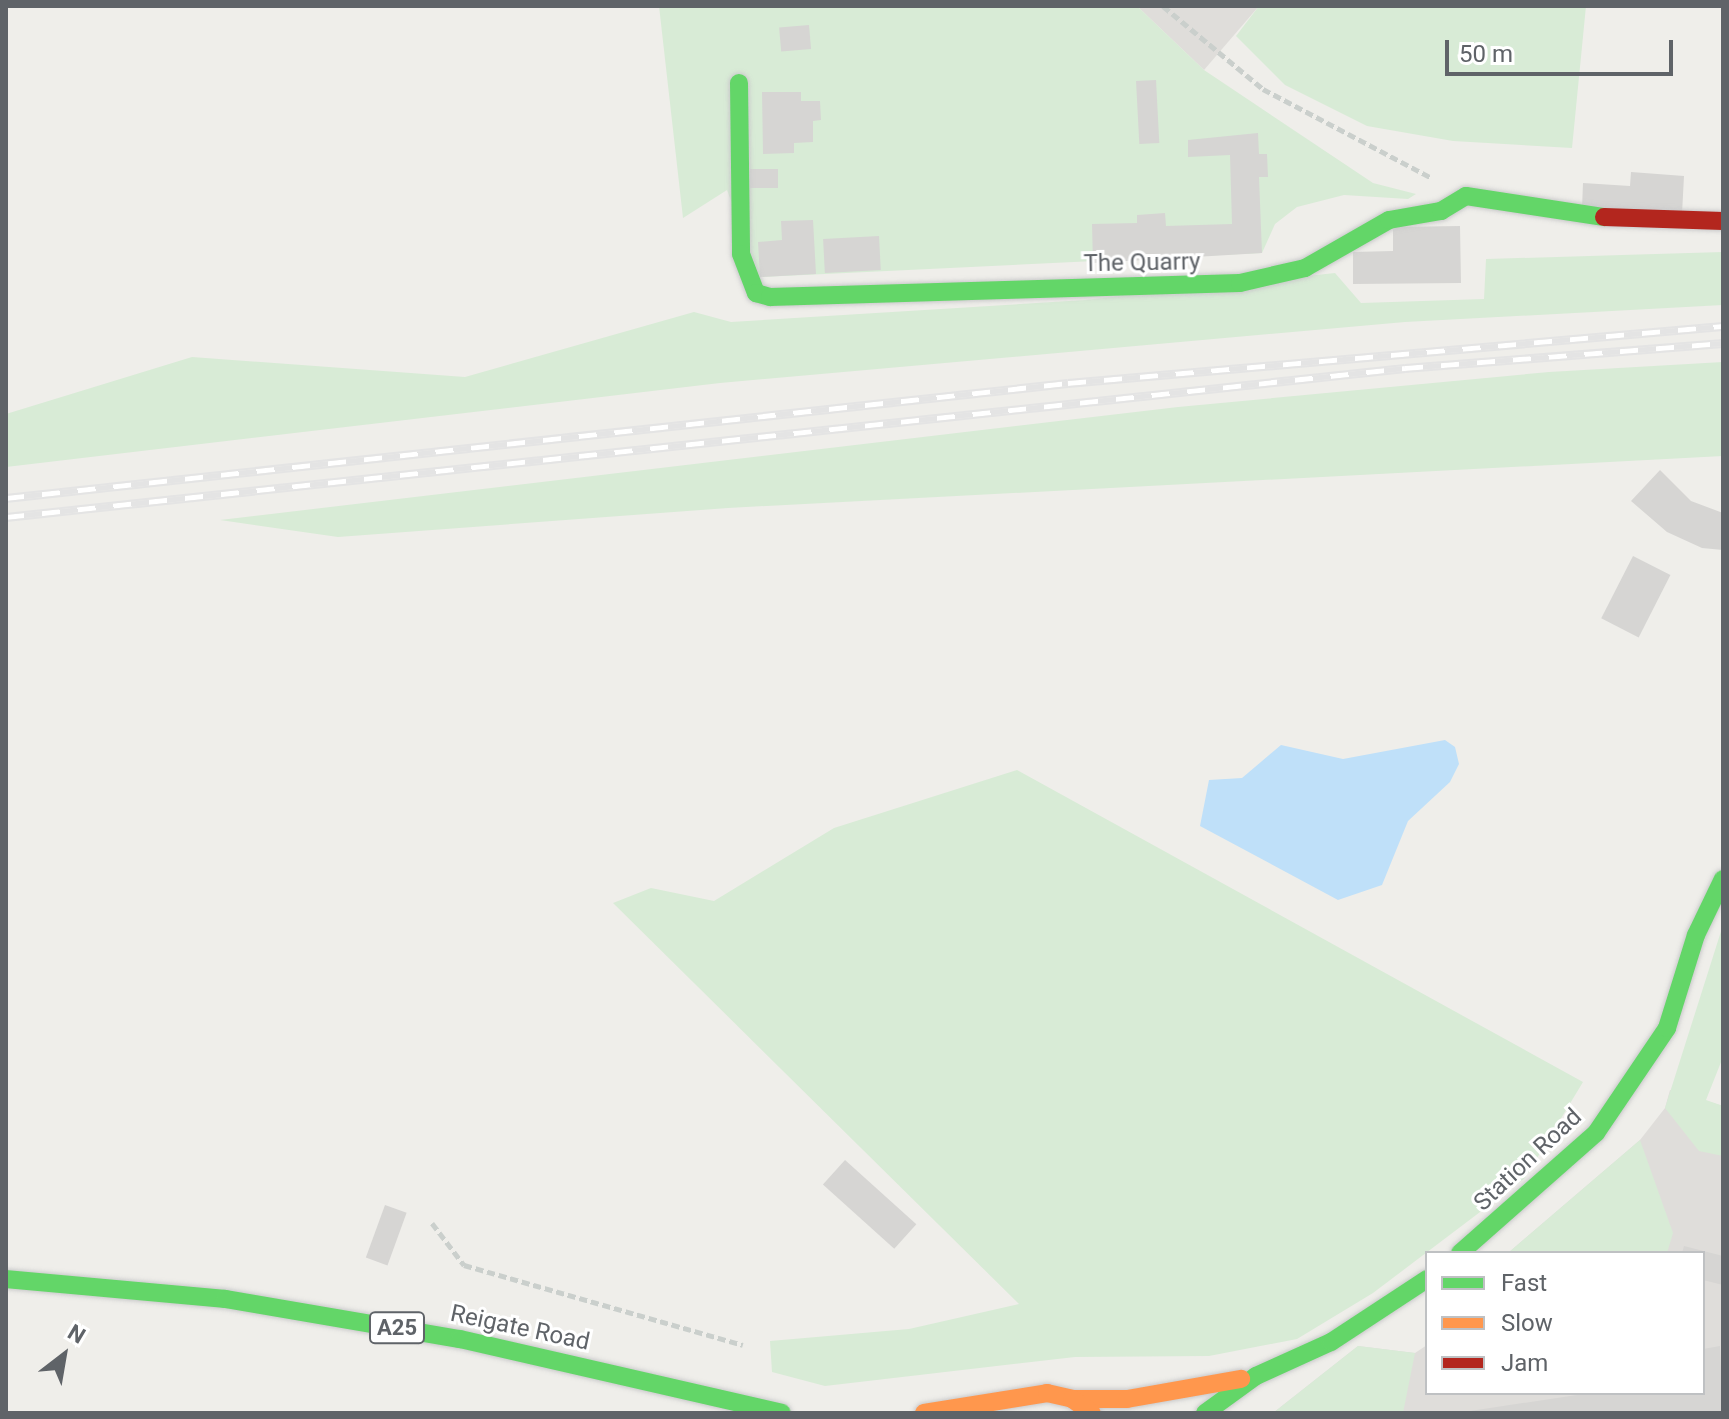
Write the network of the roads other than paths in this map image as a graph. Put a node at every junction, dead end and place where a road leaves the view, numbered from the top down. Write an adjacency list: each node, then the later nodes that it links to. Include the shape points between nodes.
1 (739, 83): 2 (main road, The Quarry, via 741,254 756,293 770,297 1240,283 1305,268 1389,220 1441,211 1466,196 1575,216)
2 (1723, 221)
3 (1723, 879): 4 (main road, Station Road, via 1696,935 1667,1028 1596,1133)
4 (1462, 1251)
5 (6, 1279): 10 (main road, Reigate Road / A25, via 225,1299 460,1339)
6 (1425, 1280): 7 (main road, via 1331,1342)
7 (1256, 1376): 8 (main road, via 1127,1399); 13 (main road)
8 (1072, 1399): 9 (main road, via 1047,1393); 12 (main road)
9 (988, 1408): 11 (main road)
10 (782, 1413)
11 (924, 1413)
12 (1092, 1413)
13 (1205, 1413)

